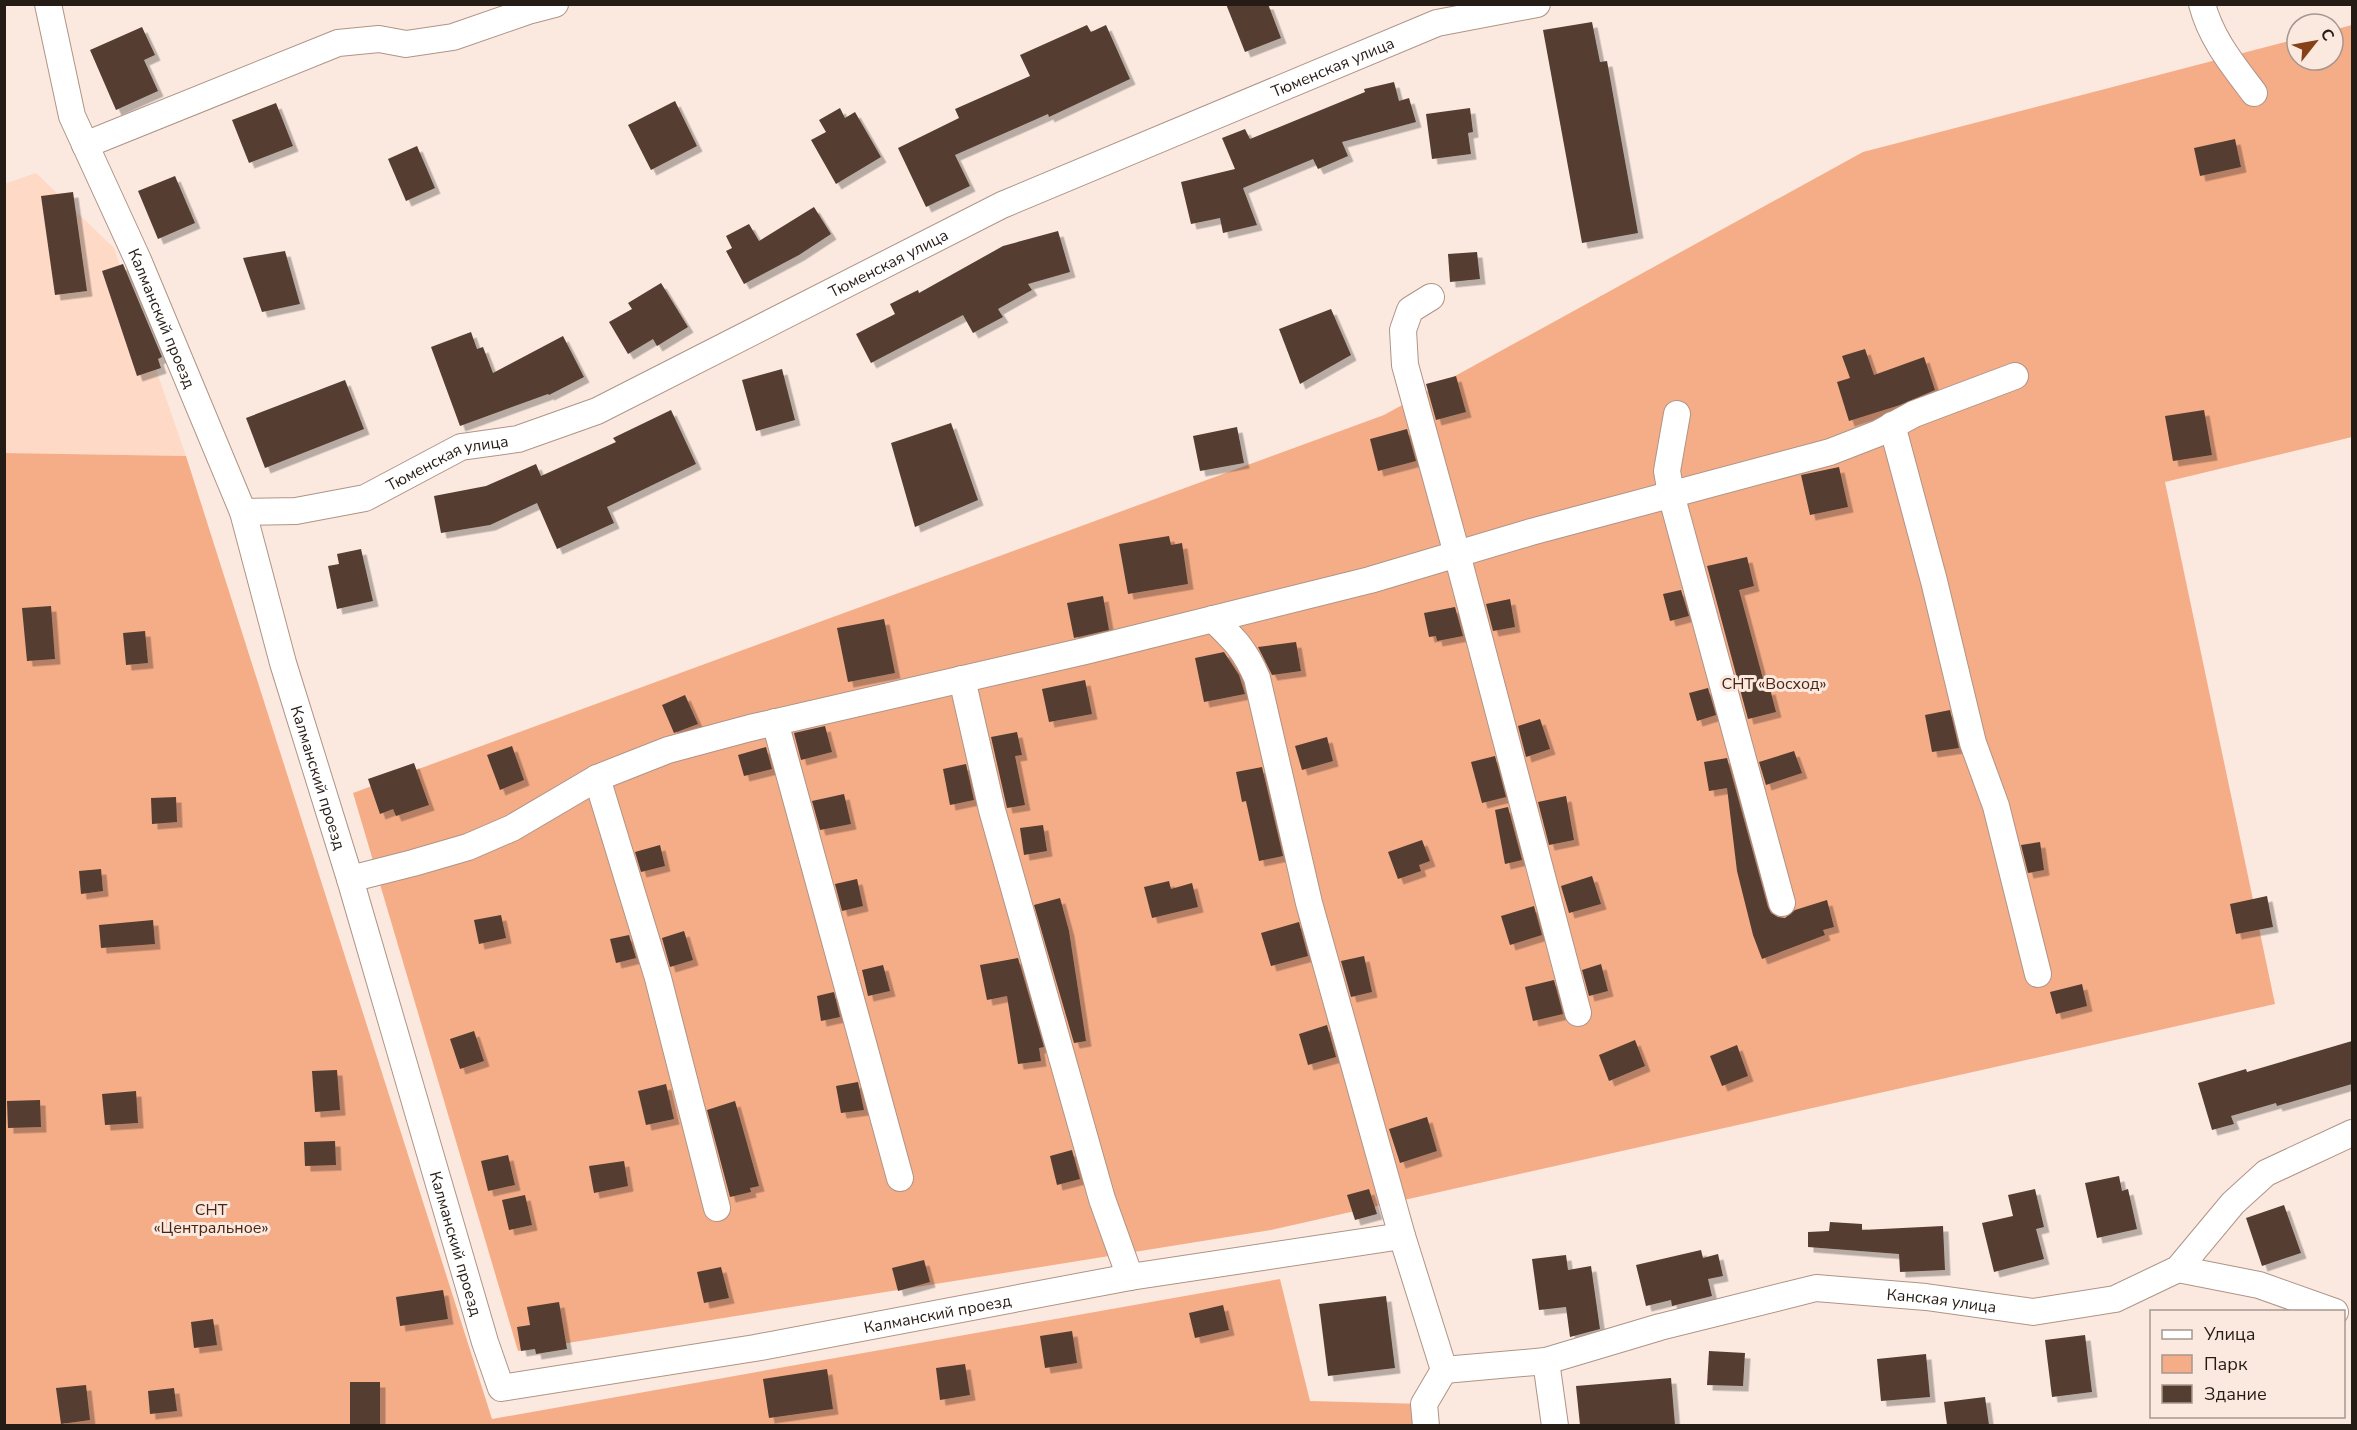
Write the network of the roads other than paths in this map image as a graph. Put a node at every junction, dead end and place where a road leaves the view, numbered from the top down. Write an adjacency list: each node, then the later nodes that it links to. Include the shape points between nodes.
1 (48, 4): 7 (street, Калманский проезд, via 72,116)
2 (555, 4): 7 (street, via 453,37 406,44 379,39 338,43)
3 (1537, 4): 5 (street, Тюменская улица)
4 (2202, 4): 6 (street, via 2216,41)
5 (1498, 8): 13 (street, Тюменская улица, via 1437,23 1002,205 597,411 518,439 461,447 365,498 296,512)
6 (2254, 93)
7 (85, 145): 13 (street, Калманский проезд, via 138,260)
8 (1431, 297): 14 (street, via 1410,310 1403,330 1405,365)
9 (2015, 376): 11 (street)
10 (1677, 414): 12 (street, via 1667,471)
11 (1892, 425): 12 (street, via 1830,452); 21 (street, via 1973,743 1996,807)
12 (1671, 494): 14 (street); 20 (street)
13 (243, 512): 19 (street, Калманский проезд, via 283,663)
14 (1457, 554): 15 (street); 22 (street)
15 (1213, 619): 16 (street); 26 (street, via 1238,642 1257,678 1309,903)
16 (962, 679): 17 (street); 28 (street, via 998,832 1102,1199)
17 (775, 722): 18 (street, via 668,750); 24 (street)
18 (597, 778): 19 (street, via 512,828 468,847); 25 (street, via 658,978)
19 (350, 879): 28 (street, Калманский проезд, via 501,1388 755,1348)
20 (1782, 903)
21 (2038, 974)
22 (1578, 1013)
23 (2352, 1133): 27 (street, Канская улица, via 2266,1173 2234,1203)
24 (900, 1178)
25 (717, 1208)
26 (1402, 1236): 28 (street, Калманский проезд); 31 (street)
27 (2178, 1269): 29 (street, via 2259,1285); 30 (street, Канская улица, via 2115,1299 2033,1312 1926,1297 1816,1288 1660,1326)
28 (1130, 1276)
29 (2332, 1310)
30 (1546, 1361): 31 (street); 33 (street)
31 (1444, 1370): 32 (street, via 1424,1404)
32 (1425, 1425)
33 (1555, 1425)

